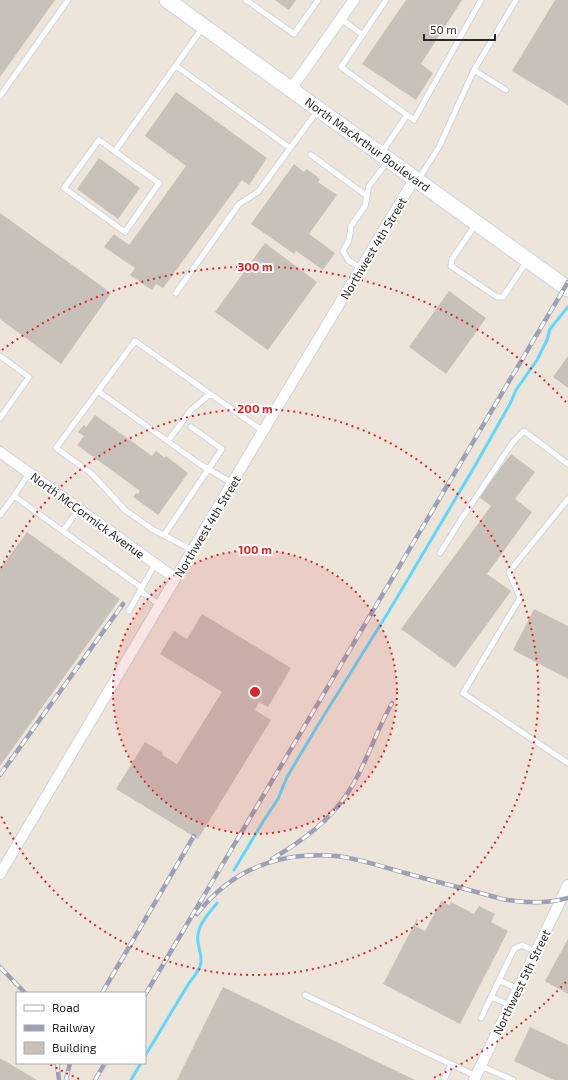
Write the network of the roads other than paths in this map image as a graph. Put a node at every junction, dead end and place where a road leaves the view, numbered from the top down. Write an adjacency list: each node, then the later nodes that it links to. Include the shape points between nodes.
1 (68, 0): 16 (lane)
2 (167, 0): 10 (main road, North MacArthur Boulevard)
3 (246, 0): 4 (lane, via 294,34)
4 (318, 0)
5 (354, 0): 9 (street)
6 (386, 0): 11 (lane)
7 (481, 0): 18 (lane, via 414,120)
8 (516, 0): 13 (lane)
9 (340, 19): 11 (lane); 14 (street)
10 (204, 26): 12 (lane); 14 (main road, North MacArthur Boulevard)
11 (363, 35): 18 (lane, via 341,66)
12 (176, 66): 19 (lane); 20 (lane)
13 (474, 70): 15 (lane); 23 (lane, via 439,147)
14 (291, 89): 17 (main road, North MacArthur Boulevard)
15 (506, 90)
16 (0, 96)
17 (318, 109): 19 (lane); 22 (main road, North MacArthur Boulevard)
18 (407, 115): 22 (lane)
19 (290, 148): 29 (lane, via 258,192 239,204)
20 (115, 151): 20 (lane, via 159,183 125,232 64,188 99,140)
21 (311, 154): 24 (lane)
22 (385, 157): 23 (main road, North MacArthur Boulevard); 24 (lane, via 369,186)
23 (416, 179): 25 (main road, North MacArthur Boulevard); 27 (street, Northwest 4th Street)
24 (367, 196): 27 (lane, via 365,206 351,226 349,240 343,252 349,261)
25 (477, 223): 26 (main road, North MacArthur Boulevard); 26 (lane, via 452,259 451,266 497,297 503,297)
26 (528, 260): 28 (main road, North MacArthur Boulevard)
27 (361, 268): 35 (street, Northwest 4th Street)
28 (568, 289)
29 (176, 293)
30 (0, 356): 33 (lane, via 29,377)
31 (98, 391): 32 (lane, via 134,341); 36 (lane); 47 (lane, via 56,448 92,474 125,510)
32 (210, 394): 35 (lane); 36 (lane, via 191,410)
33 (0, 418)
34 (191, 427): 39 (lane, via 222,449)
35 (263, 431): 41 (street, Northwest 4th Street)
36 (168, 441): 39 (lane)
37 (0, 452): 40 (street, North McCormick Avenue)
38 (568, 464): 49 (lane, via 524,431 513,442)
39 (209, 469): 41 (lane); 47 (lane)
40 (29, 473): 42 (lane); 44 (street, North McCormick Avenue)
41 (232, 483): 48 (street, Northwest 4th Street)
42 (14, 496): 45 (lane); 46 (lane)
43 (568, 499): 55 (lane, via 509,572 520,598 463,693)
44 (79, 509): 46 (lane); 50 (street, North McCormick Avenue)
45 (0, 515)
46 (64, 531): 52 (lane)
47 (164, 535): 48 (lane)
48 (192, 550): 51 (street, Northwest 4th Street)
49 (440, 553)
50 (155, 564): 51 (street, North McCormick Avenue); 52 (lane)
51 (175, 578): 53 (street, Northwest 4th Street)
52 (141, 590): 53 (lane); 54 (lane)
53 (160, 604): 56 (street, Northwest 4th Street)
54 (129, 611)
55 (568, 763)
56 (0, 874)
57 (568, 885): 58 (street, Northwest 5th Street)
58 (536, 952): 59 (lane, via 522,945 514,949); 60 (street, Northwest 5th Street)
59 (499, 980): 60 (lane); 62 (lane)
60 (518, 990): 63 (street, Northwest 5th Street)
61 (305, 995): 65 (lane)
62 (491, 997): 63 (lane); 64 (lane)
63 (510, 1005): 66 (street, Northwest 5th Street)
64 (481, 1018)
65 (451, 1064): 67 (lane); 68 (lane)
66 (481, 1066): 67 (street, Northwest 5th Street); 69 (lane)
67 (475, 1078)
68 (444, 1080)
69 (513, 1080)

